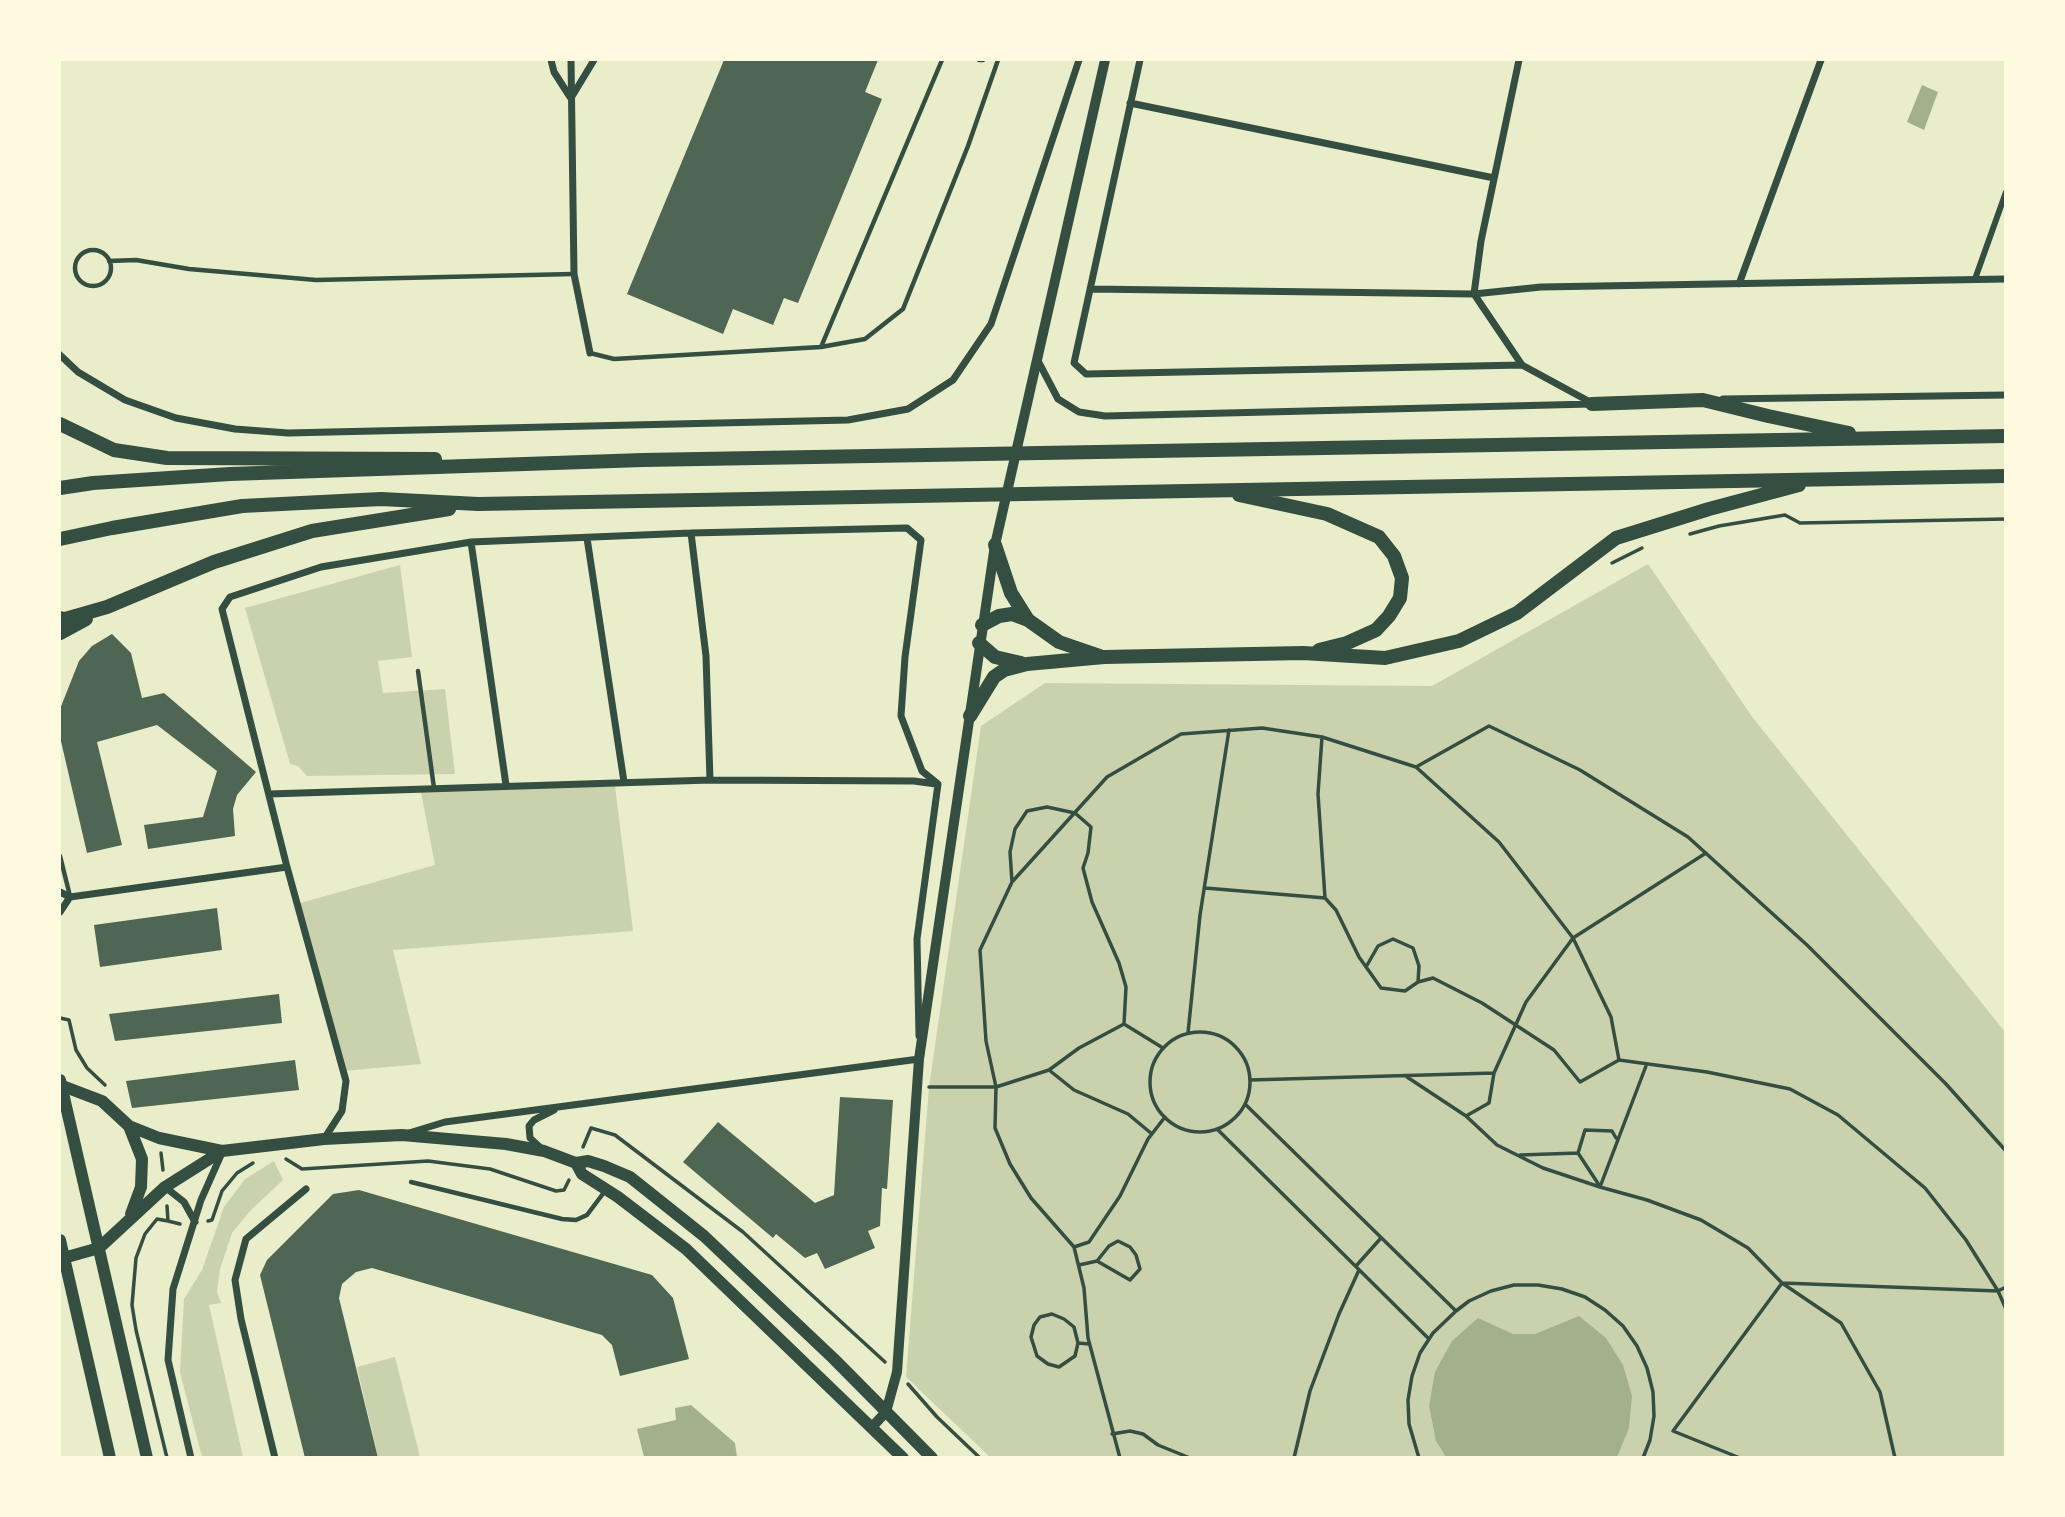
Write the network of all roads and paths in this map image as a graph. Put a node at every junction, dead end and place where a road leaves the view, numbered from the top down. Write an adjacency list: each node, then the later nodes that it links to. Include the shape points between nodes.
1 (551, 60): 11 (street)
2 (571, 60): 11 (street)
3 (594, 60): 11 (street)
4 (942, 60): 22 (lane)
5 (998, 60): 22 (lane, via 903,309 865,339)
6 (1079, 60): 24 (street, via 991,324 953,380 908,409 848,420 288,433 176,418 125,400 78,372)
7 (1105, 60): 25 (street)
8 (1140, 60): 12 (street)
9 (1519, 60): 13 (street)
10 (1821, 60): 19 (street)
11 (571, 98): 16 (street)
12 (1130, 103): 13 (street); 20 (street)
13 (1494, 178): 21 (street)
14 (2006, 192): 17 (street)
15 (109, 261): 15 (lane, via 101,253 85,253 76,261 78,278 93,286 104,282 110,273); 16 (lane, via 316,280)
16 (574, 274): 23 (street)
17 (1975, 279): 18 (street); 19 (street)
18 (2006, 279)
19 (1738, 284): 21 (street, via 1541,287)
20 (1090, 289): 21 (street); 26 (street, via 1074,363 1086,374)
21 (1474, 294): 26 (street)
22 (821, 347): 23 (lane, via 614,359)
23 (590, 354)
24 (60, 355)
25 (1037, 359): 29 (street, via 1058,399 1079,412 1105,416); 46 (street)
26 (1522, 365): 29 (street)
27 (2006, 395): 28 (street)
28 (1703, 400): 29 (highway); 32 (highway)
29 (1592, 404)
30 (60, 424): 33 (highway, via 114,450 167,458)
31 (2006, 436): 32 (highway)
32 (1875, 438): 33 (highway)
33 (643, 460): 36 (highway, via 230,474)
34 (2006, 476): 35 (highway)
35 (1821, 480): 37 (highway); 52 (highway, via 1616,538 1517,612 1459,642 1385,658)
36 (60, 488)
37 (1214, 490): 38 (highway); 52 (highway, via 1327,514 1379,537 1394,556 1402,578 1400,598 1383,623 1347,643)
38 (478, 504): 43 (highway, via 381,499 242,506); 50 (highway, via 312,531 214,562)
39 (2006, 519): 41 (path, via 1800,523 1785,515)
40 (691, 533): 42 (street); 60 (street, via 706,656); 63 (street, via 906,528 921,540 901,716 922,771)
41 (1685, 535)
42 (587, 538): 44 (street); 61 (street)
43 (60, 539)
44 (471, 542): 62 (street); 65 (street, via 321,567 230,597 222,609)
45 (1651, 544): 47 (path)
46 (995, 545): 48 (highway, via 1011,593); 49 (street)
47 (1609, 564)
48 (1028, 620): 49 (highway, via 1012,614); 53 (highway, via 1059,642)
49 (982, 625): 51 (street)
50 (61, 630)
51 (979, 643): 54 (highway, via 995,657); 56 (street)
52 (1303, 653): 53 (highway)
53 (1104, 657): 54 (highway)
54 (1027, 664): 56 (highway, via 994,677)
55 (418, 671): 64 (lane)
56 (970, 716): 84 (street)
57 (1229, 730): 58 (path, via 1262,728); 66 (path, via 1181,734 1107,777); 71 (path)
58 (1321, 737): 59 (path); 74 (path, via 1318,794)
59 (1416, 767): 67 (path, via 1489,726 1580,770); 76 (path, via 1499,842)
60 (710, 780): 61 (street); 63 (street)
61 (624, 782): 62 (street)
62 (506, 785): 64 (street)
63 (938, 785): 84 (street, via 917,939)
64 (434, 788): 65 (street)
65 (269, 794): 69 (street)
66 (1075, 813): 70 (path); 70 (path, via 1047,807 1027,811 1014,829); 80 (path, via 1091,827 1083,868 1126,987)
67 (1706, 853): 76 (path); 108 (path, via 1846,985)
68 (60, 856): 73 (lane)
69 (287, 867): 73 (street); 104 (street, via 346,1081 342,1111)
70 (1012, 883): 92 (path, via 980,950 986,1041)
71 (1205, 888): 74 (path); 82 (path)
72 (60, 892): 73 (street)
73 (71, 897): 75 (street)
74 (1325, 898): 77 (path)
75 (60, 912)
76 (1573, 938): 81 (path, via 1526,1002); 85 (path, via 1611,1017)
77 (1366, 967): 78 (path, via 1381,988 1405,991); 78 (path, via 1378,946 1393,939 1413,948)
78 (1418, 982): 81 (path, via 1433,978)
79 (60, 1018): 94 (path, via 69,1020 76,1050 87,1068)
80 (1124, 1024): 83 (path); 87 (path)
81 (1516, 1025): 85 (path, via 1554,1050 1580,1082); 88 (path)
82 (1188, 1033): 83 (path); 90 (path, via 1217,1035 1230,1042 1241,1052)
83 (1163, 1048): 98 (path, via 1150,1082 1156,1105)
84 (919, 1059): 93 (street); 96 (street)
85 (1619, 1060): 86 (path)
86 (1646, 1066): 116 (path); 135 (path, via 1707,1072 1790,1089 1838,1115 1925,1188)
87 (1049, 1070): 92 (path); 101 (path, via 1073,1090 1128,1114)
88 (1494, 1073): 89 (path); 97 (path, via 1489,1103)
89 (1406, 1076): 90 (path); 97 (path)
90 (1250, 1080): 95 (path)
91 (60, 1084): 99 (main road, via 102,1101); 128 (main road)
92 (996, 1087): 93 (path); 127 (path, via 995,1128 1010,1164 1031,1198)
93 (916, 1089): 143 (street, via 897,1372)
94 (112, 1093)
95 (1245, 1104): 100 (path, via 1228,1124); 125 (path)
96 (557, 1108): 102 (street, via 445,1122); 107 (street, via 529,1126 530,1138)
97 (1466, 1116): 111 (path, via 1497,1145)
98 (1165, 1117): 100 (path, via 1193,1132); 101 (path)
99 (129, 1126): 105 (main road, via 159,1138); 120 (main road, via 142,1159 141,1187)
100 (1217, 1129): 132 (path)
101 (1153, 1134): 127 (path, via 1089,1242)
102 (402, 1135): 104 (main road); 107 (main road)
103 (1616, 1138): 109 (path, via 1612,1131 1585,1130)
104 (324, 1139): 105 (main road)
105 (222, 1150): 115 (main road); 123 (street)
106 (581, 1150): 141 (path, via 591,1128 615,1135 743,1231)
107 (544, 1151): 113 (main road)
108 (2006, 1151)
109 (1578, 1153): 111 (path); 116 (path)
110 (281, 1156): 113 (path, via 302,1169 441,1162 491,1169 556,1191 566,1187)
111 (1518, 1156): 116 (path)
112 (257, 1160): 121 (path, via 237,1173 222,1191)
113 (574, 1169): 118 (main road); 143 (main road, via 588,1161 629,1178 704,1236)
114 (411, 1182): 118 (lane, via 576,1220 587,1215)
115 (165, 1187): 120 (main road); 123 (street, via 184,1202)
116 (1600, 1187): 133 (path, via 1701,1220 1748,1248)
117 (306, 1189): 150 (street, via 246,1239 234,1280)
118 (605, 1190): 144 (main road, via 686,1249)
119 (167, 1210): 122 (path)
120 (130, 1218): 128 (main road)
121 (212, 1220)
122 (168, 1221): 124 (path); 148 (path, via 157,1219 145,1234 136,1258 132,1305)
123 (195, 1222): 149 (street, via 173,1289 168,1360)
124 (179, 1224)
125 (1381, 1238): 132 (path); 137 (path)
126 (60, 1240): 129 (main road)
127 (1074, 1247): 131 (path)
128 (99, 1248): 129 (main road); 147 (main road)
129 (62, 1259): 146 (main road)
130 (1097, 1261): 130 (path, via 1130,1280 1140,1269 1130,1247 1118,1241); 131 (path)
131 (1079, 1265): 140 (path)
132 (1358, 1268): 138 (path); 156 (path, via 1310,1391)
133 (1782, 1283): 135 (path); 159 (path, via 1673,1430); 160 (path, via 1841,1323 1880,1392)
134 (2006, 1287): 135 (path)
135 (1998, 1291): 136 (path)
136 (2006, 1309)
137 (1456, 1311): 138 (path); 158 (path, via 1491,1291 1538,1285 1585,1297 1605,1310 1623,1326 1647,1368 1654,1416)
138 (1429, 1339): 157 (path, via 1412,1376 1408,1400)
139 (1078, 1343): 139 (path, via 1074,1356 1059,1367 1048,1364 1037,1356 1031,1337 1034,1325 1040,1317 1052,1314 1074,1327); 140 (path)
140 (1089, 1343): 145 (path)
141 (888, 1364)
142 (903, 1378): 153 (path)
143 (886, 1412): 144 (street); 152 (main road)
144 (872, 1427): 151 (main road)
145 (1112, 1434): 154 (path); 155 (path, via 1130,1430)
146 (110, 1458)
147 (148, 1458)
148 (167, 1458)
149 (191, 1458)
150 (275, 1458)
151 (903, 1458)
152 (932, 1458)
153 (980, 1458)
154 (1120, 1458)
155 (1191, 1458)
156 (1294, 1458)
157 (1419, 1458)
158 (1643, 1458)
159 (1740, 1458)
160 (1895, 1458)

